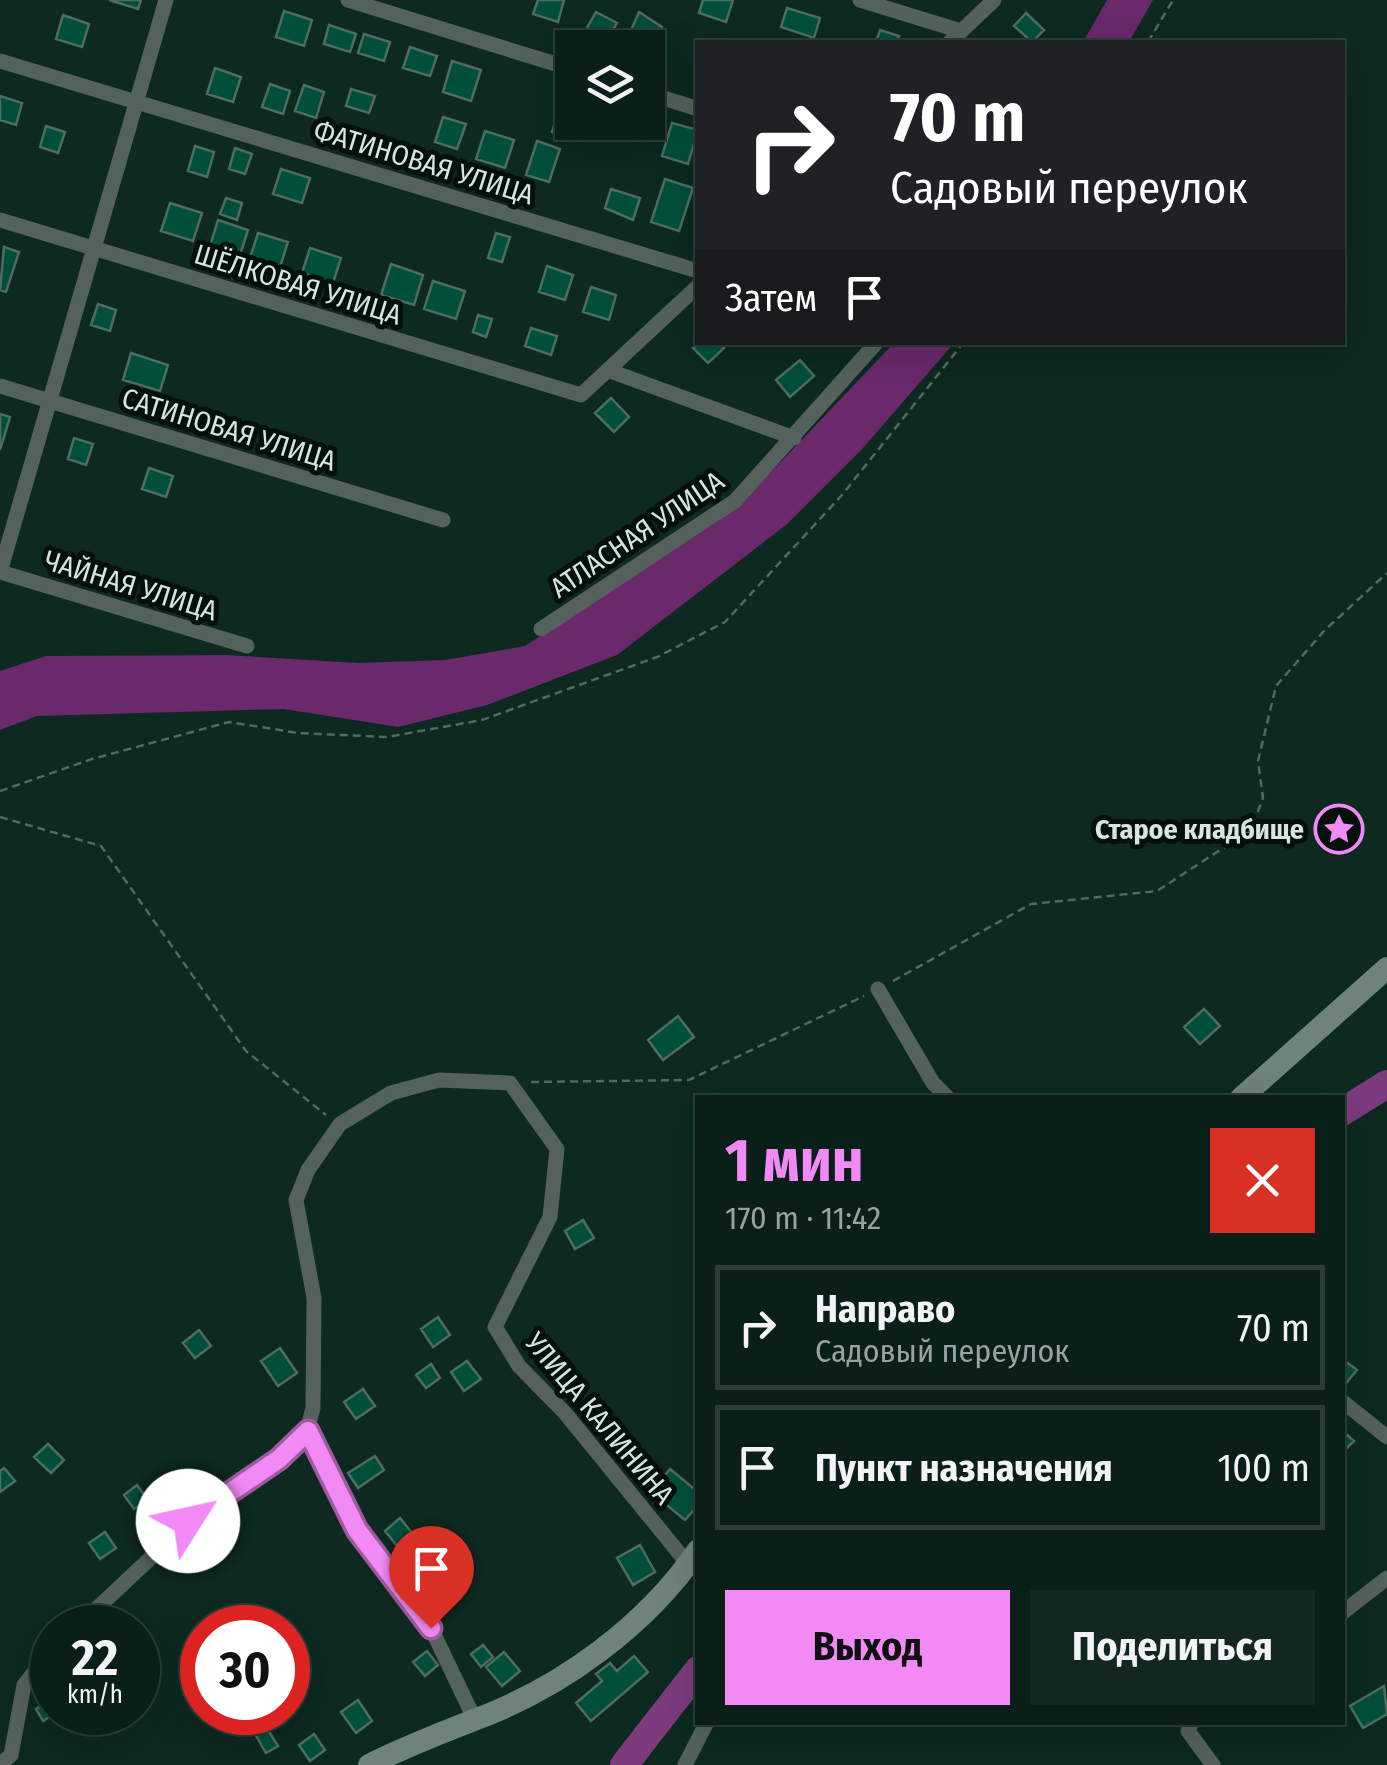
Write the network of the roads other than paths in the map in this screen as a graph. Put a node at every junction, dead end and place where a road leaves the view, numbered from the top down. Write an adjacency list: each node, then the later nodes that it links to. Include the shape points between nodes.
1 (166, 0): 9 (street)
2 (348, 0): 7 (street)
3 (860, 0): 5 (street)
4 (994, 0): 5 (street)
5 (956, 37)
6 (0, 61): 9 (street, ФАТИНОВАЯ УЛИЦА)
7 (555, 64)
8 (665, 98): 10 (street)
9 (136, 102): 12 (street); 13 (street, ФАТИНОВАЯ УЛИЦА)
10 (695, 107)
11 (0, 220): 12 (street, ШЁЛКОВАЯ УЛИЦА)
12 (94, 248): 16 (street, ШЁЛКОВАЯ УЛИЦА, via 581,394); 18 (street)
13 (695, 270)
14 (695, 289): 16 (street)
15 (874, 345): 19 (street, АТЛАСНАЯ УЛИЦА)
16 (610, 371): 19 (street)
17 (0, 386): 18 (street, САТИНОВАЯ УЛИЦА)
18 (50, 400): 20 (street, САТИНОВАЯ УЛИЦА); 21 (street)
19 (794, 438): 22 (street, АТЛАСНАЯ УЛИЦА, via 735,501)
20 (443, 520)
21 (0, 572): 23 (street, ЧАЙНАЯ УЛИЦА)
22 (541, 629)
23 (247, 646)
24 (1387, 968): 27 (street)
25 (878, 989): 26 (street)
26 (945, 1095)
27 (1244, 1095)
28 (1345, 1403): 30 (street)
29 (308, 1431): 31 (street, УЛИЦА КАЛИНИНА, via 314,1298 296,1200 308,1170 340,1124 392,1092 439,1080 510,1082 556,1150 550,1217 496,1327 519,1366); 33 (street, via 279,1459 205,1507); 36 (street, via 357,1530 431,1628)
30 (1387, 1437)
31 (692, 1557): 36 (street, via 658,1602 588,1658)
32 (1387, 1578): 34 (street)
33 (101, 1605)
34 (1345, 1611)
35 (30, 1678): 39 (street, via 14,1744)
36 (476, 1720): 40 (street, via 431,1733)
37 (705, 1725): 41 (street)
38 (1191, 1725): 42 (street, via 1188,1731)
39 (0, 1764)
40 (368, 1765)
41 (685, 1765)
42 (1212, 1765)

